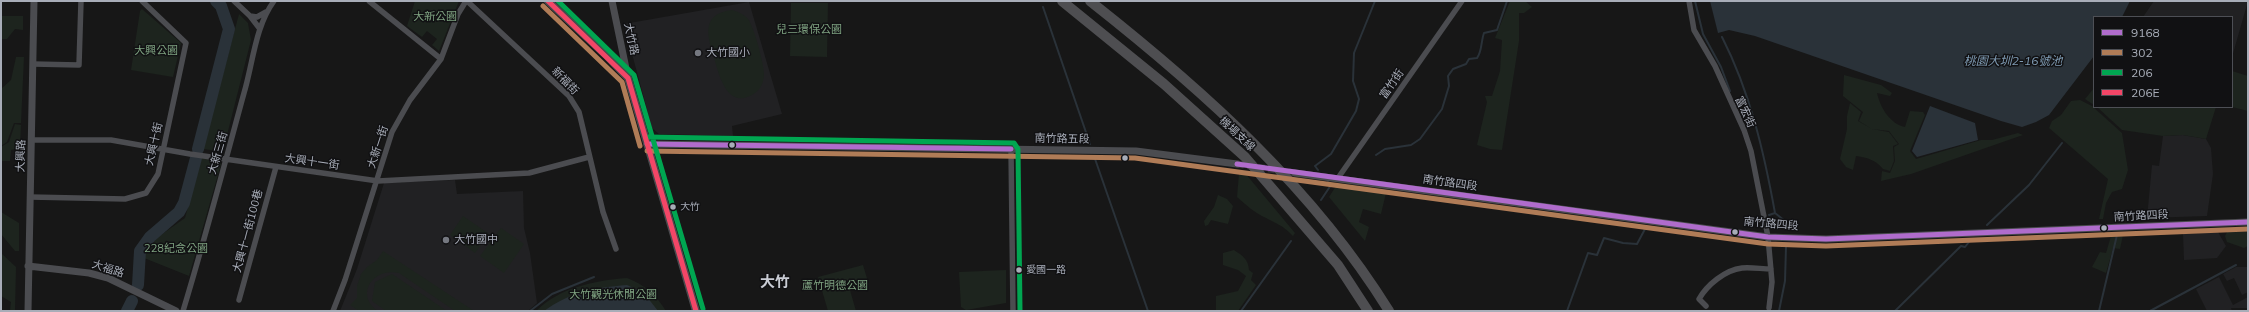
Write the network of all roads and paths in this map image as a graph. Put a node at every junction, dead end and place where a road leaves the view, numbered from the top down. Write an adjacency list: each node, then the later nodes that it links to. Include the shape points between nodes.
1 (34, 1): 18 (street, 大興路)
2 (81, 1): 18 (street, via 79,65)
3 (142, 1): 23 (street, 大興十街, via 186,43)
4 (234, 1): 15 (street)
5 (274, 1): 14 (street, 大新三街)
6 (369, 1): 17 (street)
7 (466, 1): 17 (street, 大新一街, via 458,14); 24 (street, 新福街, via 569,96 578,112)
8 (548, 1): 19 (main road)
9 (612, 1): 19 (street, 大竹路)
10 (1062, 1): 46 (highway, 機場支線, via 1164,84 1245,157 1338,265)
11 (1090, 1): 47 (highway, 機場支線, via 1173,68 1264,153 1316,210)
12 (1462, 1): 29 (street, 富竹街)
13 (1690, 1): 33 (street, 富宏街, via 1694,30 1715,66 1751,151)
14 (268, 10): 15 (street, via 263,15); 16 (street, 大新三街)
15 (250, 16): 16 (street)
16 (260, 29): 25 (street, 大新三街)
17 (441, 59): 30 (street, 大新一街, via 410,100 392,132)
18 (33, 64): 20 (street, 大興路)
19 (628, 78): 21 (main road, 大竹路)
20 (32, 140): 23 (street, 大興十一街, via 111,140); 31 (street, 大興路)
21 (647, 144): 22 (street, 南竹路五段); 44 (main road, 大竹路)
22 (1011, 149): 26 (street, 南竹路五段, via 1136,151); 45 (street)
23 (164, 150): 25 (street, 大興十一街); 31 (street, 大興十街, via 158,174 146,193 125,199)
24 (588, 157): 30 (street, 大興十一街, via 529,173); 34 (street, 新福街)
25 (227, 158): 27 (street, 大興十一街); 42 (street, 大新三街)
26 (1236, 164)
27 (276, 167): 30 (street, 大興十一街); 37 (street, 大興十一街100巷)
28 (1295, 172): 29 (street, 南竹路四段)
29 (1338, 178): 33 (street, 南竹路四段)
30 (378, 181): 43 (street, 大新一街)
31 (30, 197): 35 (street, 大興路)
32 (2248, 222): 33 (street, 南竹路四段, via 1826,239)
33 (1768, 237): 36 (street, 富宏街)
34 (616, 249)
35 (28, 266): 40 (street, 大興路); 41 (street, 大福路, via 89,273 108,278)
36 (1771, 269): 38 (street, via 1741,268 1717,279 1698,299); 39 (street, 富宏街)
37 (239, 300)
38 (1706, 306)
39 (1769, 308)
40 (28, 311)
41 (176, 311)
42 (183, 311)
43 (333, 311)
44 (696, 311)
45 (1013, 311)
46 (1368, 311)
47 (1390, 311)

